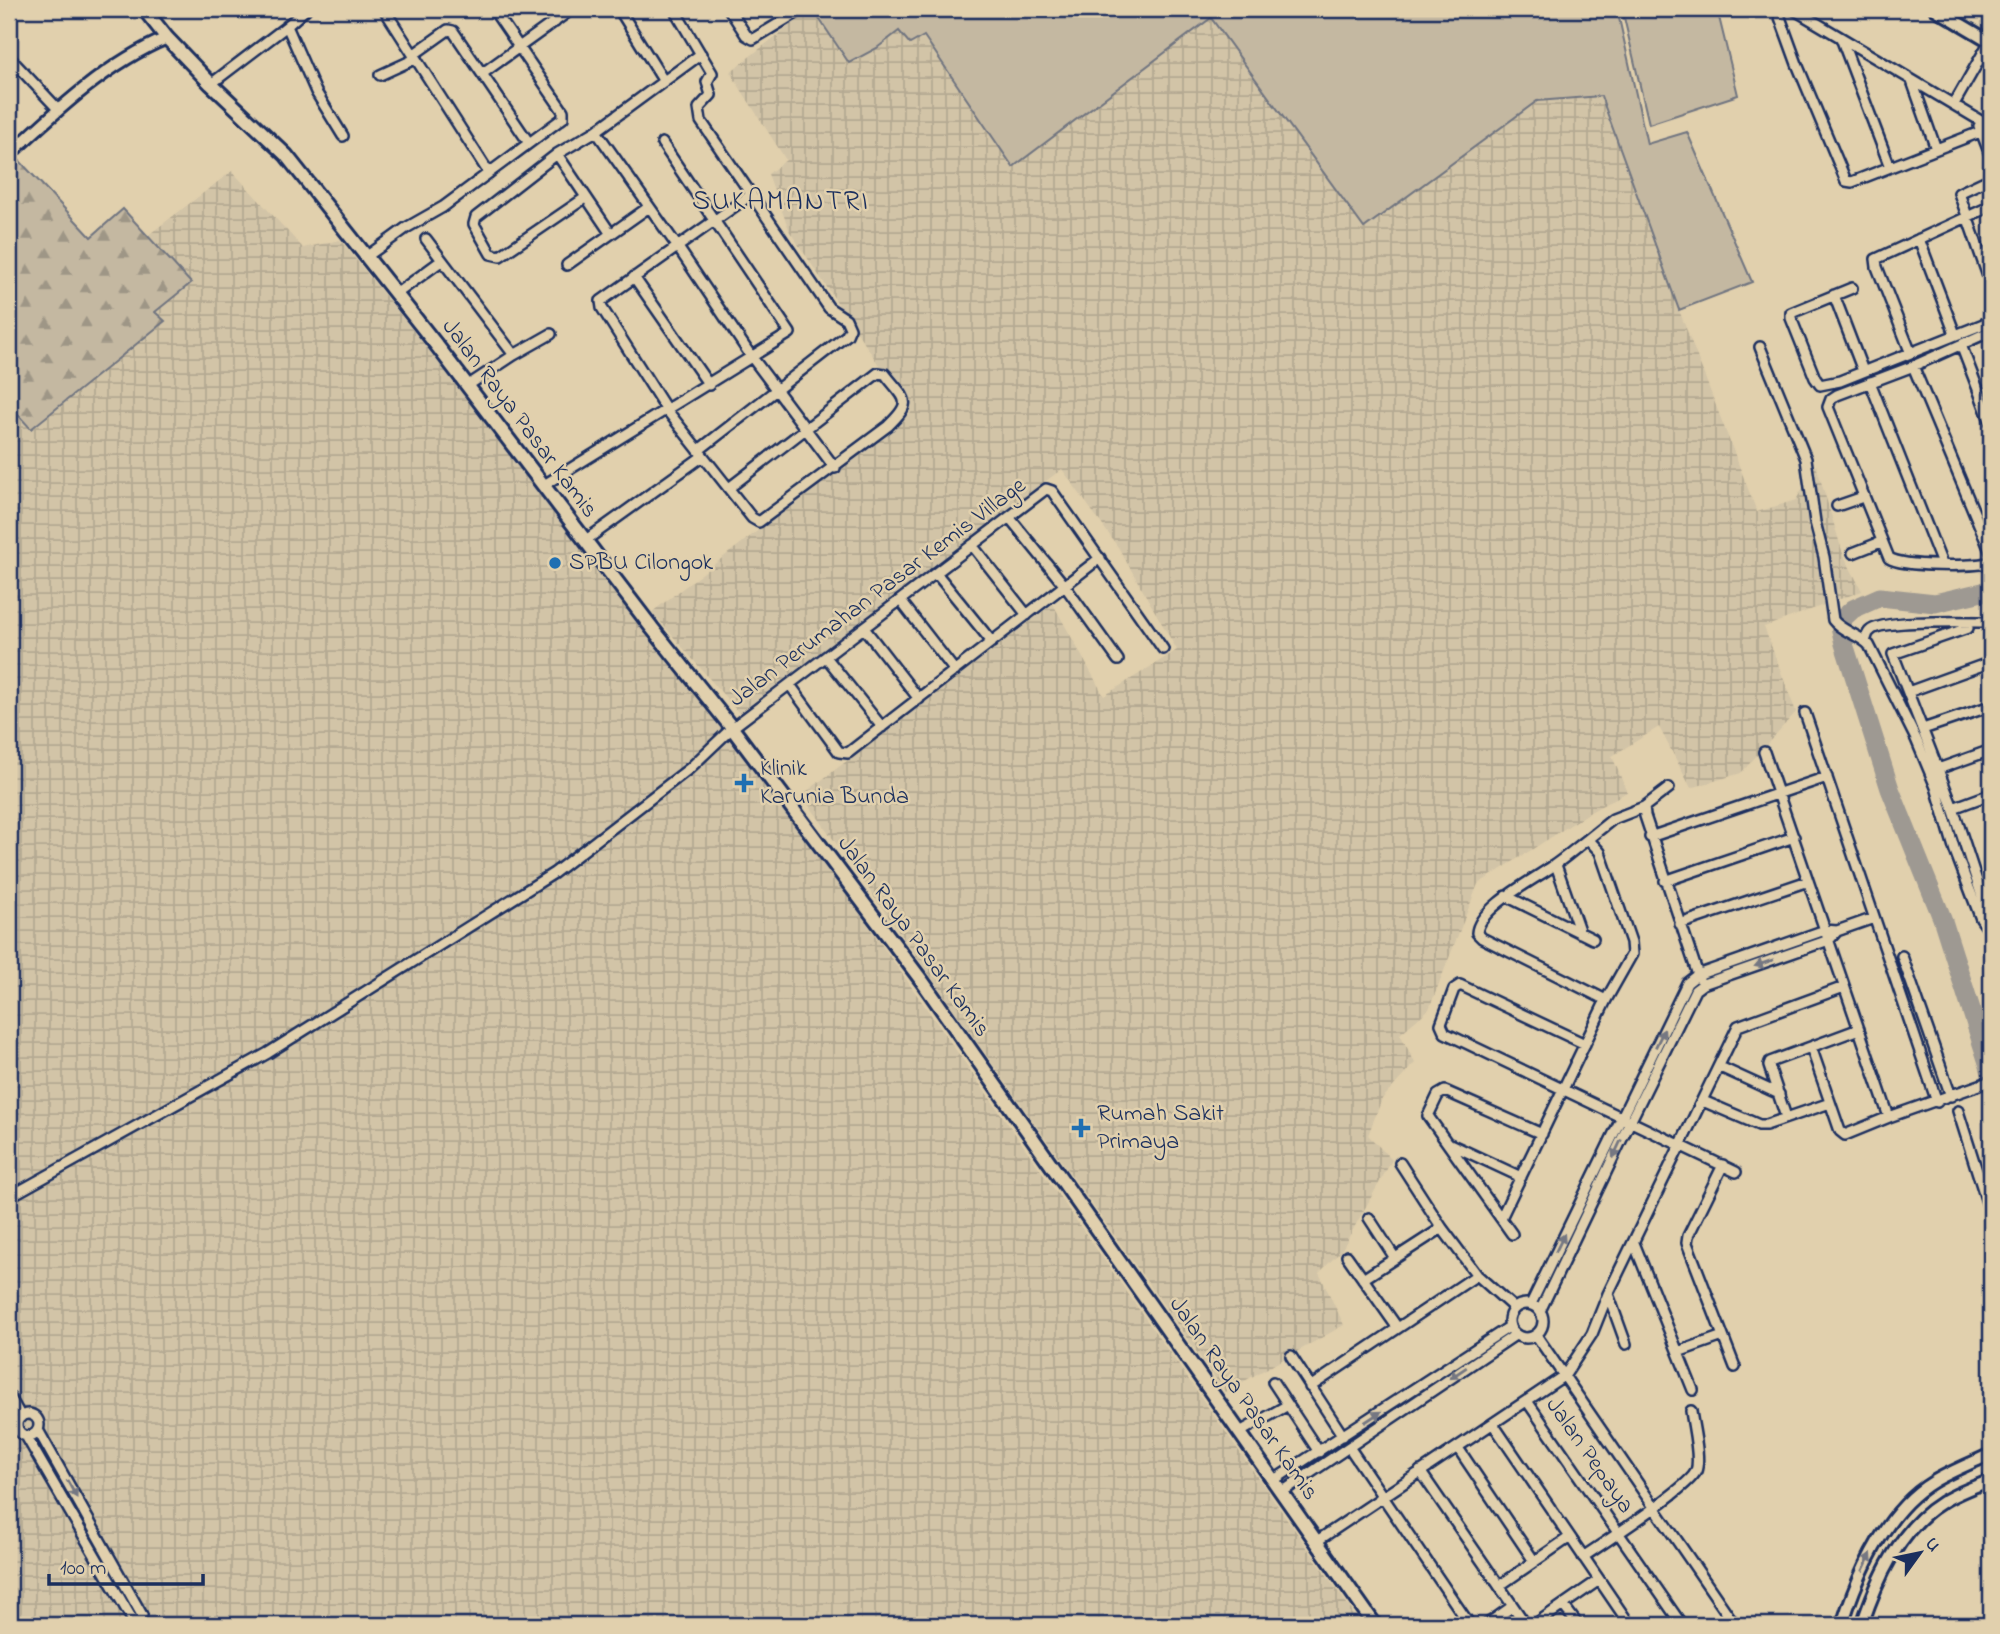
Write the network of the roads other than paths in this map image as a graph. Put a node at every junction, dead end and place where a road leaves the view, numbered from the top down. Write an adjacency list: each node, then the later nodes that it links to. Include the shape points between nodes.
1 (144, 9): 16 (main road, Jalan Raya Pasar Kamis)
2 (306, 9): 15 (street)
3 (384, 9): 22 (street)
4 (493, 9): 19 (street)
5 (546, 9): 14 (street)
6 (572, 9): 14 (street)
7 (619, 9): 25 (street)
8 (674, 9): 20 (street)
9 (729, 9): 10 (street, via 753,39)
10 (799, 9)
11 (1777, 9): 41 (street, via 1843,178 1852,182)
12 (1793, 9): 17 (street)
13 (1935, 9): 18 (street)
14 (555, 22): 19 (street)
15 (287, 26): 27 (street); 34 (street, via 316,92)
16 (167, 38): 27 (main road, Jalan Raya Pasar Kamis); 29 (street, via 137,53)
17 (1841, 38): 26 (street); 41 (street)
18 (1991, 41): 28 (street)
19 (520, 48): 23 (street); 35 (street, via 564,113)
20 (701, 54): 25 (street); 44 (street, via 712,73 707,82 711,95 699,108 701,121)
21 (9, 57): 29 (street)
22 (415, 59): 23 (street, via 450,30); 24 (street); 42 (street)
23 (483, 73): 35 (street)
24 (380, 75)
25 (663, 79): 32 (street)
26 (1912, 81): 28 (street); 37 (street)
27 (211, 84): 54 (main road, Jalan Raya Pasar Kamis, via 286,155)
28 (1954, 104): 30 (street)
29 (58, 110): 39 (street)
30 (1977, 120): 31 (street); 33 (street)
31 (1991, 128)
32 (596, 131): 38 (street); 47 (street)
33 (1980, 132): 37 (street); 40 (street)
34 (343, 135)
35 (529, 143): 42 (street)
36 (662, 143): 49 (street)
37 (1936, 149): 41 (street)
38 (557, 154): 45 (street); 45 (street, via 476,216 474,224 491,254 500,256)
39 (9, 155)
40 (1991, 157)
41 (1890, 167)
42 (489, 173): 54 (street)
43 (1991, 178): 48 (street, via 1959,193)
44 (752, 194): 49 (street); 76 (street, via 830,308 846,319 850,328)
45 (586, 198): 50 (street)
46 (1991, 206): 48 (street)
47 (649, 207): 50 (street); 53 (street)
48 (1966, 217): 52 (street); 58 (street)
49 (713, 220): 53 (street); 70 (street, via 790,333)
50 (611, 234): 56 (street)
51 (426, 239): 55 (street)
52 (1919, 239): 65 (street); 68 (street, via 1877,259)
53 (677, 246): 57 (street); 70 (street)
54 (366, 257): 60 (main road, Jalan Raya Pasar Kamis)
55 (441, 261): 60 (street); 69 (street)
56 (567, 265)
57 (634, 277): 74 (street); 77 (street, via 601,304)
58 (1991, 285)
59 (1852, 288): 61 (street)
60 (396, 294): 75 (main road, Jalan Raya Pasar Kamis)
61 (1834, 295): 72 (street); 72 (street, via 1794,310 1790,317 1820,384)
62 (1991, 321): 65 (street)
63 (1991, 331): 66 (street)
64 (551, 334): 69 (street)
65 (1955, 334): 68 (street)
66 (1961, 345): 71 (street); 78 (street)
67 (1760, 346): 102 (street, via 1806,459 1830,612 1838,626)
68 (1910, 351): 72 (street)
69 (513, 355): 75 (street)
70 (751, 356): 74 (street); 76 (street)
71 (1913, 366): 73 (street); 91 (street)
72 (1863, 371)
73 (1870, 382): 84 (street, via 1837,395 1828,407); 94 (street)
74 (709, 385): 77 (street)
75 (467, 386): 82 (main road, Jalan Raya Pasar Kamis)
76 (777, 390): 79 (street); 80 (street)
77 (666, 409): 80 (street); 82 (street)
78 (1991, 423)
79 (806, 428): 81 (street); 81 (street, via 878,373 885,374 905,400 904,411); 83 (street)
80 (701, 453): 83 (street); 87 (street)
81 (835, 468): 83 (street, via 759,522)
82 (544, 485): 87 (main road, Jalan Raya Pasar Kamis)
83 (729, 488)
84 (1863, 497): 85 (street); 88 (street)
85 (1837, 506)
86 (1009, 517): 89 (street, Jalan Perumahan Pasar Kemis Village); 92 (street, Jalan Perumahan Pasar Kemis Village, via 1046,489 1052,491); 96 (street)
87 (586, 540): 115 (main road, Jalan Raya Pasar Kamis)
88 (1881, 542): 90 (street); 94 (street, via 1894,561)
89 (972, 545): 95 (street, Jalan Perumahan Pasar Kemis Village); 98 (street)
90 (1853, 553)
91 (1991, 553)
92 (1100, 558): 96 (street); 104 (street)
93 (1991, 562): 94 (street)
94 (1942, 564)
95 (936, 573): 97 (street, Jalan Perumahan Pasar Kemis Village); 103 (street)
96 (1065, 586): 98 (street); 106 (street)
97 (900, 600): 100 (street, Jalan Perumahan Pasar Kemis Village); 108 (street)
98 (1027, 615): 103 (street)
99 (1991, 622): 102 (street, via 1895,623 1870,631)
100 (864, 628): 105 (street, Jalan Perumahan Pasar Kemis Village); 111 (street)
101 (1968, 628): 110 (street, via 1893,654)
102 (1865, 641): 139 (street, via 1937,787 1949,836 1981,919)
103 (992, 642): 108 (street)
104 (1163, 649)
105 (826, 657): 109 (street, Jalan Perumahan Pasar Kemis Village); 114 (street)
106 (1118, 660)
107 (1991, 662): 110 (street)
108 (955, 671): 111 (street)
109 (790, 685): 114 (street, via 839,752 845,754); 115 (street, Jalan Perumahan Pasar Kemis Village)
110 (1908, 692): 116 (street)
111 (919, 699): 114 (street)
112 (1991, 706): 116 (street)
113 (1805, 713): 120 (street)
114 (882, 727)
115 (732, 728): 169 (street, Jalan Perumahan Pasar Kemis Village, via 691,768 554,873 268,1053); 203 (main road, Jalan Raya Pasar Kamis, via 922,981)
116 (1923, 729): 119 (street)
117 (1991, 750): 119 (street)
118 (1765, 752): 122 (street)
119 (1938, 769): 125 (street)
120 (1827, 777): 122 (street); 133 (street)
121 (1669, 788): 124 (street)
122 (1779, 794): 126 (street); 127 (street)
123 (1991, 796): 125 (street)
124 (1644, 807): 126 (street); 128 (street, via 1613,819)
125 (1953, 808): 134 (street)
126 (1650, 837): 130 (street)
127 (1794, 837): 130 (street); 131 (street)
128 (1588, 839): 129 (street); 146 (street, via 1600,852 1633,949)
129 (1556, 865): 132 (street); 138 (street)
130 (1665, 881): 135 (street)
131 (1808, 881): 135 (street); 136 (street)
132 (1506, 896): 138 (street); 146 (street, via 1480,922 1477,933)
133 (1874, 918): 137 (street); 156 (street)
134 (1991, 921)
135 (1680, 924): 143 (street)
136 (1825, 930): 137 (street); 141 (street); 143 (street)
137 (1837, 930): 141 (street)
138 (1580, 933): 140 (street)
139 (1991, 933)
140 (1593, 939)
141 (1829, 940): 144 (street, one-way to 144); 145 (street)
142 (1902, 956): 154 (street)
143 (1697, 975): 144 (street); 161 (street, one-way to 143, via 1688,983)
144 (1703, 984): 161 (street, via 1695,990)
145 (1844, 987): 147 (street); 150 (street, via 1738,1026)
146 (1606, 1000): 148 (street)
147 (1858, 1029): 149 (street); 159 (street)
148 (1585, 1044): 152 (street); 152 (street, via 1461,985 1454,989 1441,1024 1445,1033)
149 (1811, 1046): 153 (street, via 1770,1062); 157 (street)
150 (1720, 1067): 153 (street); 155 (street)
151 (1991, 1081): 154 (street)
152 (1563, 1091): 161 (street); 162 (street)
153 (1779, 1094): 160 (street)
154 (1951, 1096): 156 (street)
155 (1703, 1101): 160 (street, via 1759,1125); 164 (street)
156 (1937, 1102): 159 (street)
157 (1830, 1103): 159 (street, via 1845,1135); 160 (street)
158 (1958, 1111): 170 (street)
159 (1889, 1116)
160 (1786, 1117)
161 (1625, 1120): 164 (street); 181 (street, one-way to 161); 183 (street, one-way to 183)
162 (1542, 1134): 163 (street, via 1443,1091 1428,1117); 168 (street)
163 (1449, 1144): 168 (street); 172 (street)
164 (1681, 1144): 166 (street); 175 (street)
165 (1399, 1163): 173 (street)
166 (1723, 1165): 167 (street); 187 (street, via 1687,1243)
167 (1736, 1172)
168 (1521, 1177): 172 (street)
169 (9, 1197)
170 (1991, 1215)
171 (1369, 1218): 177 (street)
172 (1501, 1218): 174 (street)
173 (1442, 1228): 177 (street); 178 (street)
174 (1512, 1234)
175 (1634, 1243): 180 (street); 189 (street)
176 (1347, 1256): 179 (street)
177 (1395, 1258): 179 (street)
178 (1477, 1275): 182 (street); 184 (street)
179 (1363, 1279): 184 (street)
180 (1608, 1294): 188 (street); 192 (street, via 1592,1334)
181 (1531, 1304): 182 (street); 183 (street)
182 (1514, 1308): 185 (street, via 1509,1317)
183 (1540, 1311): 186 (street, via 1543,1324)
184 (1397, 1327): 194 (street)
185 (1512, 1331): 186 (street, via 1525,1339); 205 (street, one-way to 185); 206 (street, one-way to 206)
186 (1536, 1335): 192 (street)
187 (1723, 1336): 189 (street); 191 (street)
188 (1626, 1344)
189 (1678, 1352): 195 (street)
190 (1291, 1356): 194 (street)
191 (1735, 1367)
192 (1565, 1375): 197 (street); 216 (street)
193 (1273, 1382): 198 (street)
194 (1310, 1387): 205 (street)
195 (1693, 1390)
196 (9, 1396): 200 (street)
197 (1527, 1401): 201 (street); 217 (street, Jalan Pepaya)
198 (1288, 1405): 203 (street); 208 (street)
199 (1691, 1412): 216 (street, via 1694,1476)
200 (21, 1417): 202 (street, via 35,1416); 204 (street)
201 (1493, 1424): 207 (street); 218 (street)
202 (38, 1430): 204 (street, via 31,1436); 204 (street, one-way to 204, via 142,1615 140,1622 133,1621)
203 (1240, 1432): 212 (main road, Jalan Raya Pasar Kamis)
204 (18, 1434)
205 (1343, 1436): 208 (street)
206 (1349, 1447): 210 (street); 215 (street)
207 (1458, 1448): 211 (street); 221 (street)
208 (1323, 1449): 210 (street); 212 (street)
209 (1991, 1454): 235 (street, one-way to 209, via 1874,1546 1900,1511 1930,1483)
210 (1333, 1457): 214 (street)
211 (1420, 1471): 215 (street); 223 (street)
212 (1274, 1480): 214 (main road, Jalan Raya Pasar Kamis)
213 (1991, 1480): 236 (street, via 1940,1503 1911,1530 1886,1564)
214 (1282, 1492): 219 (main road, Jalan Raya Pasar Kamis)
215 (1383, 1497): 219 (street); 227 (street)
216 (1655, 1507): 217 (street); 234 (street)
217 (1618, 1533): 220 (street); 233 (street, Jalan Pepaya)
218 (1570, 1537): 220 (street); 221 (street)
219 (1317, 1541): 226 (main road, Jalan Raya Pasar Kamis)
220 (1583, 1557): 222 (street)
221 (1534, 1561): 223 (street)
222 (1599, 1580): 224 (street); 232 (street)
223 (1499, 1586): 225 (street)
224 (1563, 1605): 230 (street); 231 (street)
225 (1513, 1606): 228 (street); 229 (street)
226 (1375, 1625)
227 (1470, 1625)
228 (1486, 1625)
229 (1526, 1625)
230 (1534, 1625)
231 (1578, 1625)
232 (1630, 1625)
233 (1682, 1625)
234 (1735, 1625)
235 (1842, 1625)
236 (1862, 1625)

